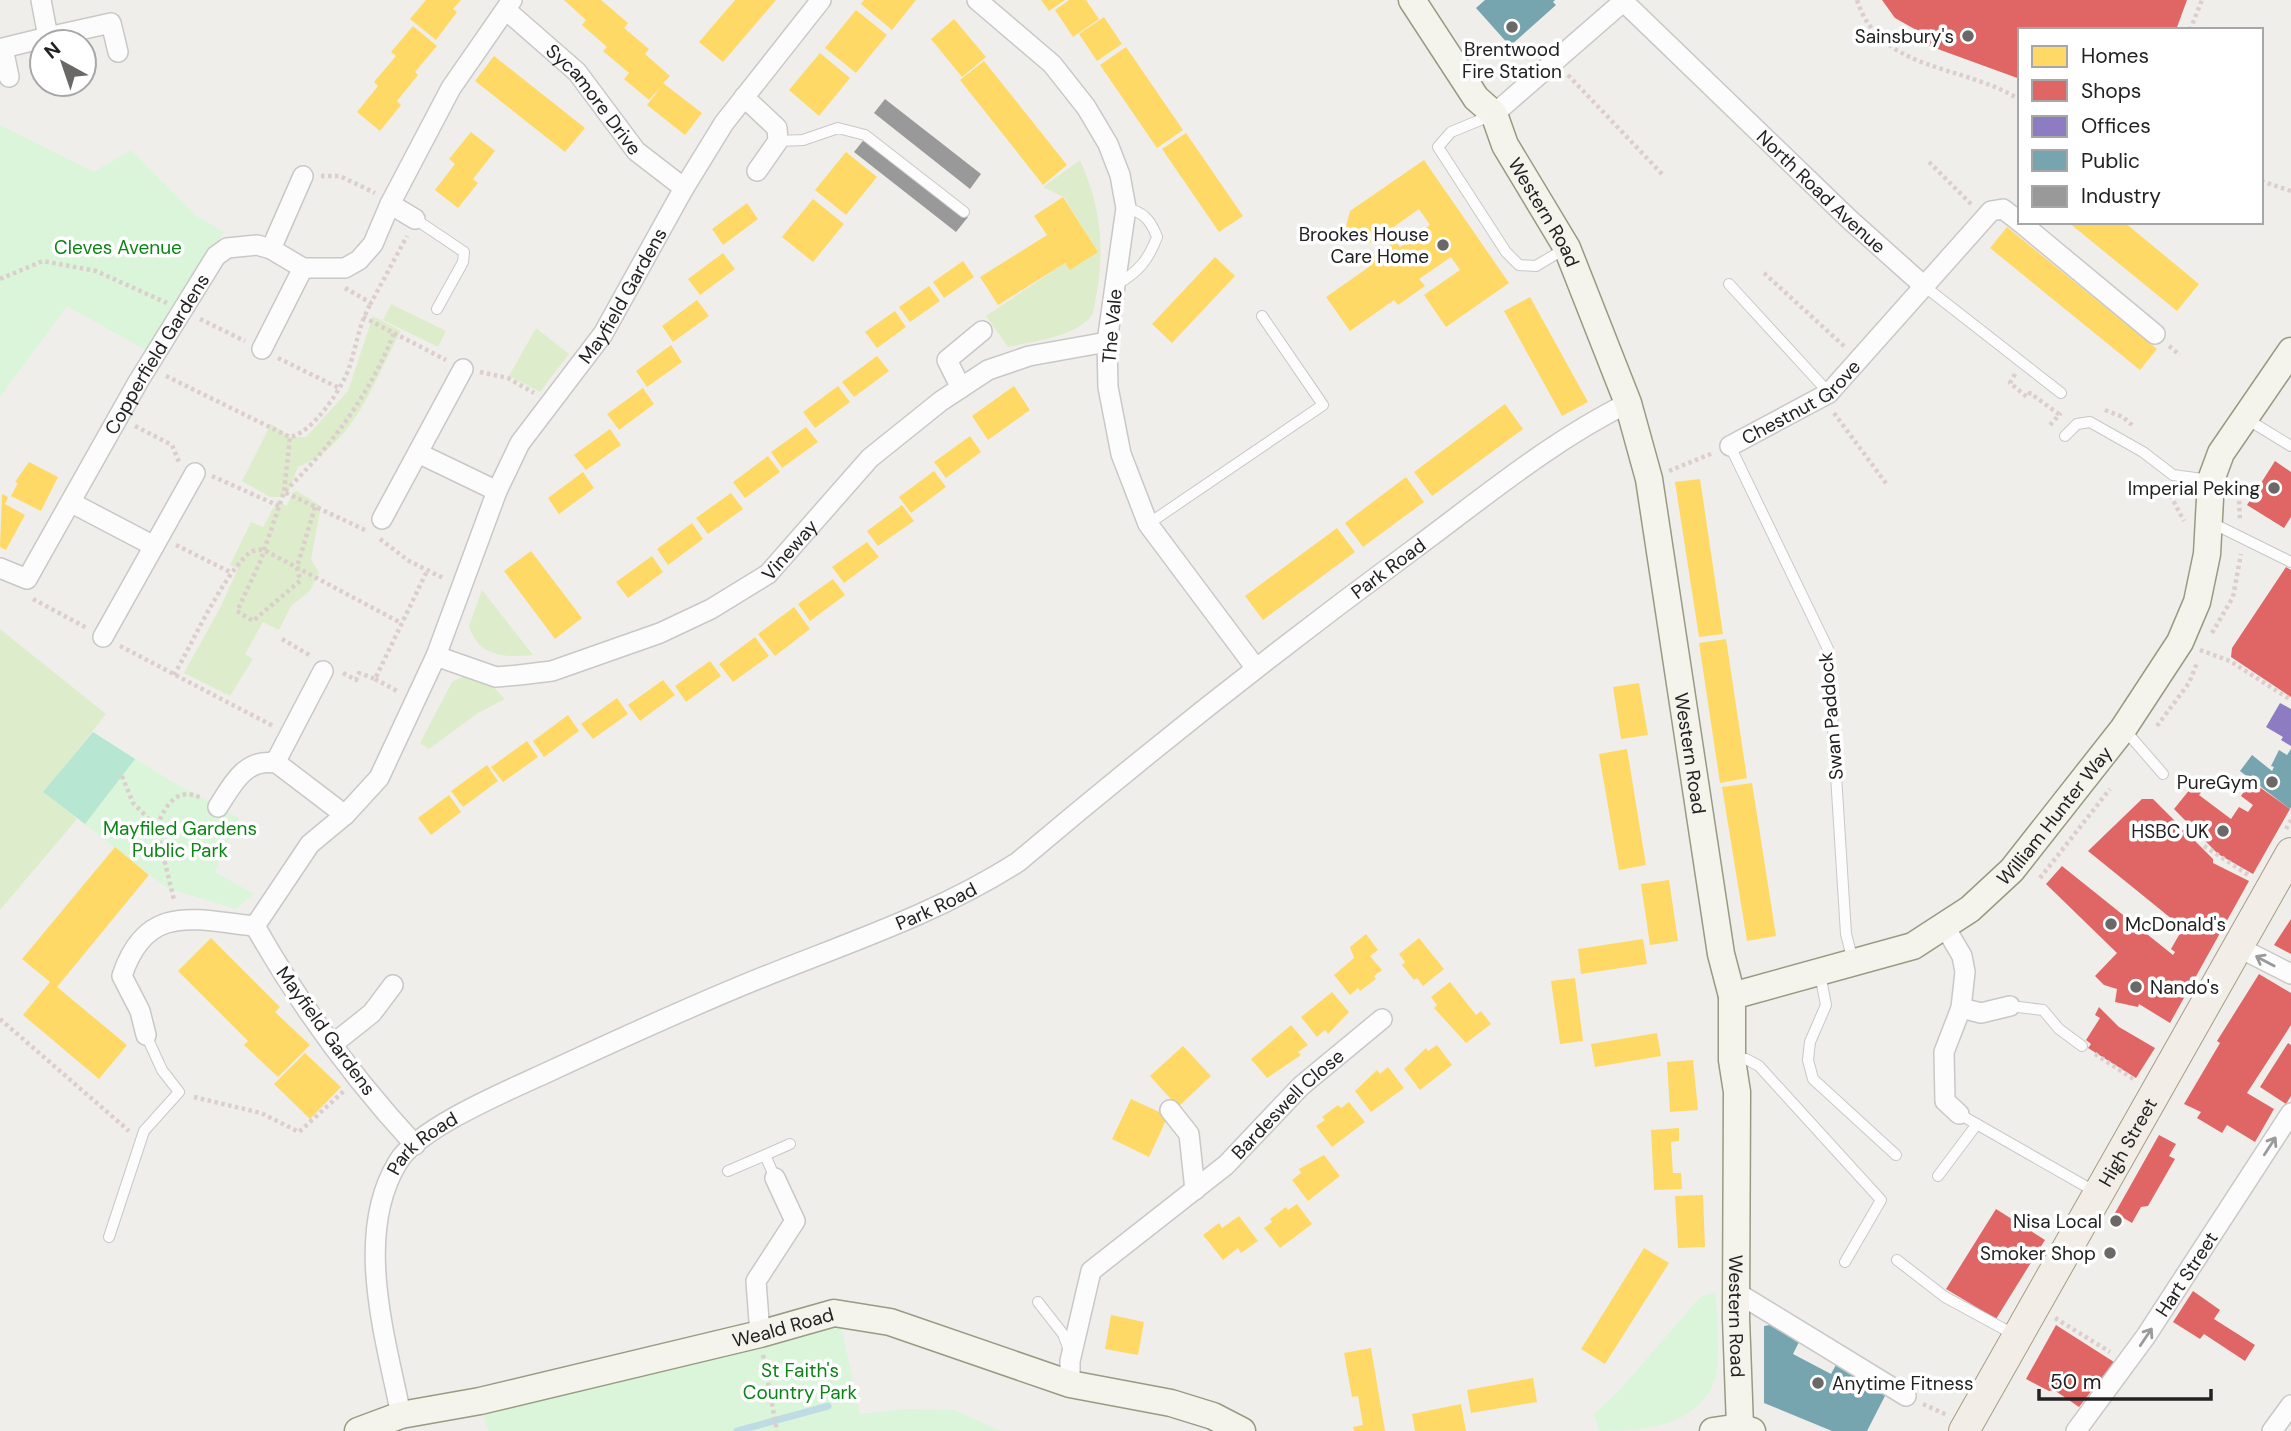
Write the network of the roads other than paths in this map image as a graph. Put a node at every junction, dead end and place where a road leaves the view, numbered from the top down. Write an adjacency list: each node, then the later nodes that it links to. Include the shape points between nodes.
1 (41, 0): 7 (street)
2 (821, 0): 12 (street, Mayfield Gardens)
3 (977, 0): 19 (street, The Vale, via 1052,64 1086,107 1116,165)
4 (1412, 0): 13 (street, via 1476,98)
5 (1624, 1): 13 (street); 29 (street, North Road Avenue)
6 (509, 5): 17 (street, Sycamore Drive, via 577,72 636,151); 18 (street, via 451,88)
7 (46, 28)
8 (88, 28): 10 (street, via 111,23)
9 (28, 42): 11 (street, via 3,48)
10 (118, 52)
11 (9, 77)
12 (744, 97): 14 (street, via 777,128); 17 (street, Mayfield Gardens)
13 (1494, 114): 24 (street, Western Road, via 1505,145); 24 (lane, via 1451,132 1438,147 1506,252 1520,265 1536,266)
14 (779, 141): 15 (street); 20 (lane, via 803,140 838,128 865,135)
15 (757, 171)
16 (303, 176): 25 (street)
17 (684, 188): 49 (street, Mayfield Gardens, via 624,300 520,443)
18 (391, 202): 21 (street); 26 (street, via 373,244 359,260 345,268)
19 (1126, 208): 28 (street, The Vale); 28 (lane, via 1150,220 1157,237 1138,272)
20 (964, 212)
21 (415, 219): 30 (lane, via 464,252)
22 (2018, 220): 29 (street, via 2003,209 1991,211)
23 (2022, 224): 33 (street)
24 (1567, 248): 41 (street, Western Road)
25 (271, 249): 26 (street, Copperfield Gardens); 50 (street, Copperfield Gardens, via 257,245 227,248 216,256 118,417)
26 (303, 268): 35 (street)
27 (1729, 284): 40 (lane)
28 (1116, 285): 34 (street, The Vale)
29 (1923, 286): 39 (lane); 40 (street, Chestnut Grove)
30 (437, 309)
31 (1262, 316): 52 (lane, via 1323,405)
32 (982, 331): 38 (street, via 947,360)
33 (2155, 334)
34 (1107, 342): 38 (street, Vineway, via 1029,356 988,370); 52 (street, The Vale, via 1113,421)
35 (262, 349)
36 (2291, 351): 42 (street, William Hunter Way)
37 (463, 369): 46 (street)
38 (961, 388): 58 (street, Vineway, via 870,458 768,574 711,609 660,634 552,671 496,677)
39 (2062, 393)
40 (1826, 395): 44 (street, Chestnut Grove)
41 (1628, 402): 59 (street, Park Road, via 1534,460); 74 (street, Western Road, via 1649,479 1721,954)
42 (2245, 418): 45 (lane); 48 (street, William Hunter Way, via 2221,453)
43 (2065, 436): 48 (lane, via 2077,424 2090,422 2173,475)
44 (1730, 446): 70 (lane, Swan Paddock, via 1828,649 1846,934)
45 (2291, 446)
46 (418, 453): 49 (street); 51 (street)
47 (195, 473): 54 (street)
48 (2211, 480): 53 (street, William Hunter Way)
49 (497, 491): 58 (street, Mayfield Gardens)
50 (72, 503): 54 (street); 56 (street, Copperfield Gardens, via 27,579)
51 (382, 519)
52 (1148, 524): 59 (street, The Vale)
53 (2198, 527): 55 (lane); 61 (street, William Hunter Way, via 2207,554 2197,602 2180,642)
54 (157, 541): 57 (street)
55 (2291, 562)
56 (0, 568)
57 (103, 637)
58 (436, 656): 65 (street, Mayfield Gardens, via 379,778)
59 (1255, 667): 87 (street, Park Road, via 1018,862 982,885 702,1002 470,1108)
60 (325, 668): 62 (street)
61 (2123, 729): 63 (lane); 68 (street, William Hunter Way, via 2012,870)
62 (274, 761): 64 (street, via 257,763 242,772); 65 (street)
63 (2164, 775)
64 (218, 807)
65 (345, 815): 67 (street, Mayfield Gardens, via 310,845)
66 (2291, 853): 69 (main road, High Street)
67 (255, 926): 78 (street, via 177,918 161,922 127,960 122,976); 79 (street, Mayfield Gardens, via 300,1001)
68 (1945, 927): 70 (street, William Hunter Way, via 1913,946); 76 (street, via 1962,956)
69 (2238, 947): 72 (street, one-way to 69); 94 (main road, High Street)
70 (1853, 964): 71 (street, William Hunter Way)
71 (1820, 974): 74 (street, William Hunter Way); 89 (lane, via 1826,1005 1810,1042 1813,1079)
72 (2291, 974)
73 (393, 985): 79 (street, via 372,1013)
74 (1732, 996): 81 (street, Western Road)
75 (2010, 1006): 76 (street, via 1981,1013); 80 (lane, via 2043,1010)
76 (1961, 1008): 84 (street, via 1944,1052 1945,1101)
77 (1382, 1019): 93 (street, Bardeswell Close, via 1301,1086 1226,1166)
78 (146, 1035): 95 (lane, via 157,1061 179,1092 144,1131)
79 (333, 1044): 87 (street, Mayfield Gardens)
80 (2082, 1046)
81 (1732, 1060): 97 (lane, via 1746,1059 1759,1066 1881,1200); 98 (street, Western Road, via 1737,1093)
82 (1170, 1110): 93 (street, via 1189,1134)
83 (2291, 1113): 112 (street, Hart Street, one-way to 83, via 2128,1363)
84 (1959, 1114): 85 (lane)
85 (1977, 1124): 91 (lane); 94 (lane)
86 (790, 1144): 88 (lane)
87 (415, 1145): 105 (street, Park Road, via 398,1161 377,1228 377,1297)
88 (765, 1155): 90 (lane); 92 (lane)
89 (1896, 1155)
90 (728, 1171)
91 (1938, 1176)
92 (775, 1178): 100 (street, via 795,1221 756,1281)
93 (1195, 1190): 102 (street, Bardeswell Close, via 1091,1270)
94 (2097, 1194): 101 (main road, High Street)
95 (108, 1237)
96 (1897, 1260): 101 (lane, via 1945,1297)
97 (1845, 1262)
98 (1736, 1292): 103 (street); 107 (street, Western Road)
99 (1038, 1302): 102 (lane, via 1063,1334)
100 (760, 1334): 102 (street, Weald Road, via 834,1313 853,1314); 105 (street, Weald Road)
101 (2016, 1335): 106 (main road, High Street)
102 (1070, 1373): 110 (street, Weald Road, via 1213,1416)
103 (1906, 1396)
104 (2291, 1405): 108 (street)
105 (401, 1416): 109 (street, Weald Road)
106 (1958, 1425)
107 (1746, 1429): 111 (street)
108 (2276, 1429)
109 (358, 1431)
110 (1242, 1431)
111 (1713, 1431)
112 (2076, 1431)

